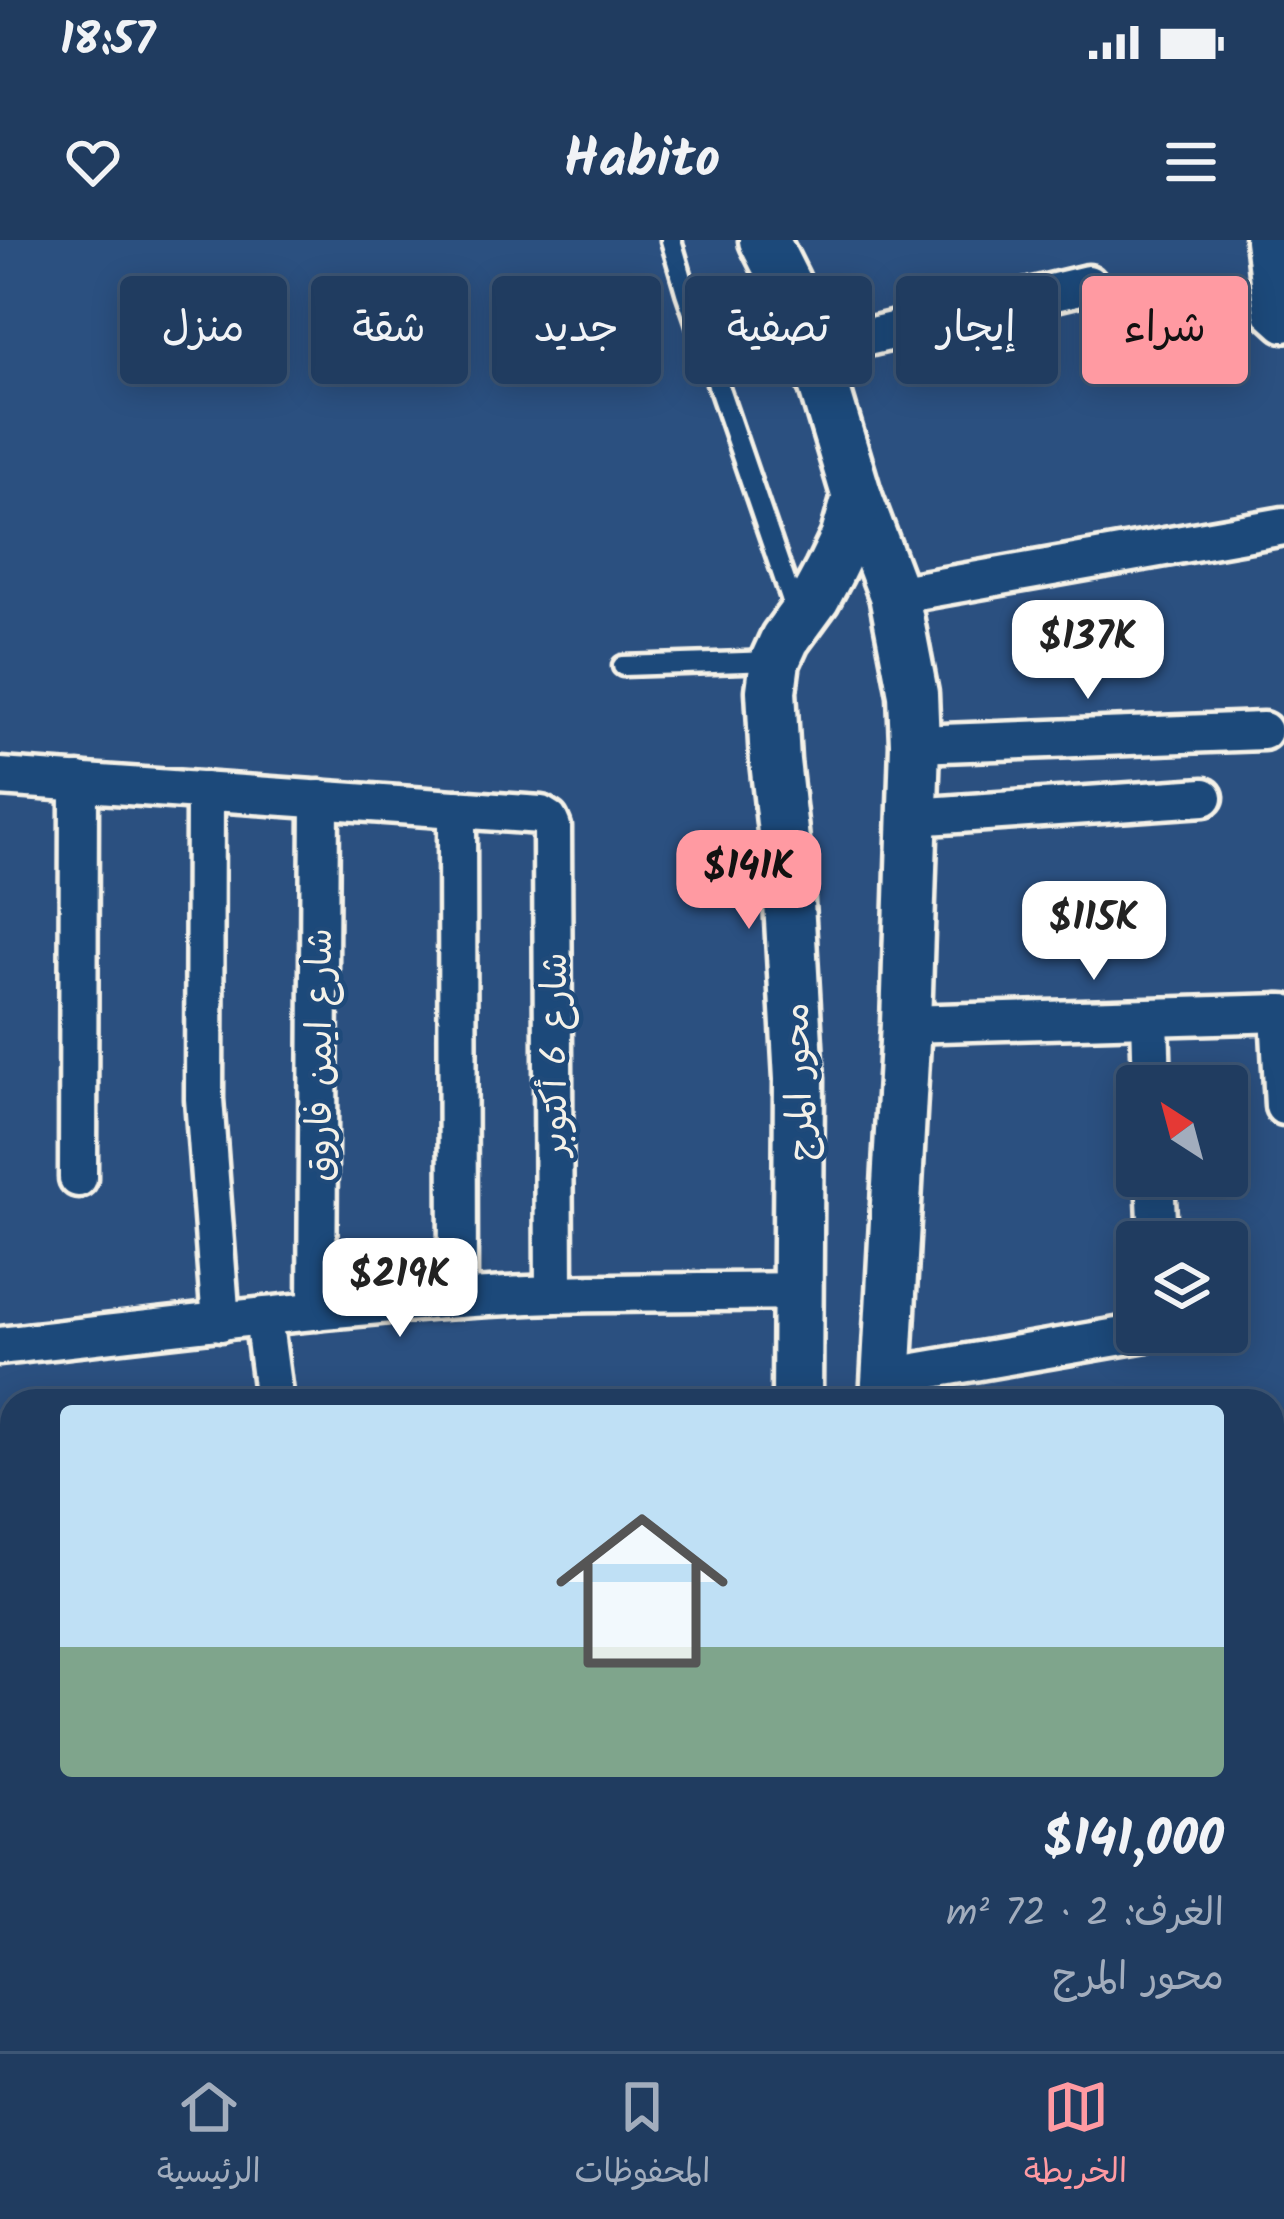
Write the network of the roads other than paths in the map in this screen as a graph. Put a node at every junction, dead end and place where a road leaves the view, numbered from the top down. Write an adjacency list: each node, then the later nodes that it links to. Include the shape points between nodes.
1 (671, 240): 12 (lane)
2 (764, 240): 4 (main road)
3 (1264, 240): 6 (street, via 1273,313)
4 (782, 276)
5 (1082, 285): 7 (street)
6 (1284, 323)
7 (872, 336)
8 (823, 384): 9 (main road)
9 (857, 496): 11 (main road); 12 (main road, محور المرج, via 845,539)
10 (1284, 526): 11 (street)
11 (894, 595): 15 (main road)
12 (787, 641): 13 (lane); 29 (main road, محور المرج, via 771,691 800,1079)
13 (623, 666)
14 (1263, 731): 15 (street)
15 (915, 744): 22 (main road)
16 (0, 777): 17 (street)
17 (79, 782): 18 (street); 28 (street)
18 (205, 791): 20 (street); 34 (street, via 204,1099)
19 (1204, 797): 22 (street)
20 (320, 799): 21 (street); 32 (street, شارع ايمن فاروق)
21 (457, 809): 30 (street, شارع 6 أكتوبر, via 544,816 552,827); 31 (street)
22 (913, 817): 25 (main road)
23 (1282, 1013): 24 (street); 27 (street)
24 (1150, 1018): 25 (street); 26 (street)
25 (906, 1024): 39 (main road)
26 (1151, 1065)
27 (1284, 1106)
28 (78, 1178)
29 (798, 1292): 30 (street); 38 (main road, محور المرج)
30 (554, 1294): 31 (street)
31 (458, 1298): 32 (street)
32 (317, 1311): 33 (street)
33 (262, 1317): 34 (street); 37 (street)
34 (221, 1322): 36 (street)
35 (1116, 1339): 39 (street)
36 (0, 1346)
37 (272, 1389)
38 (797, 1389)
39 (885, 1389)

